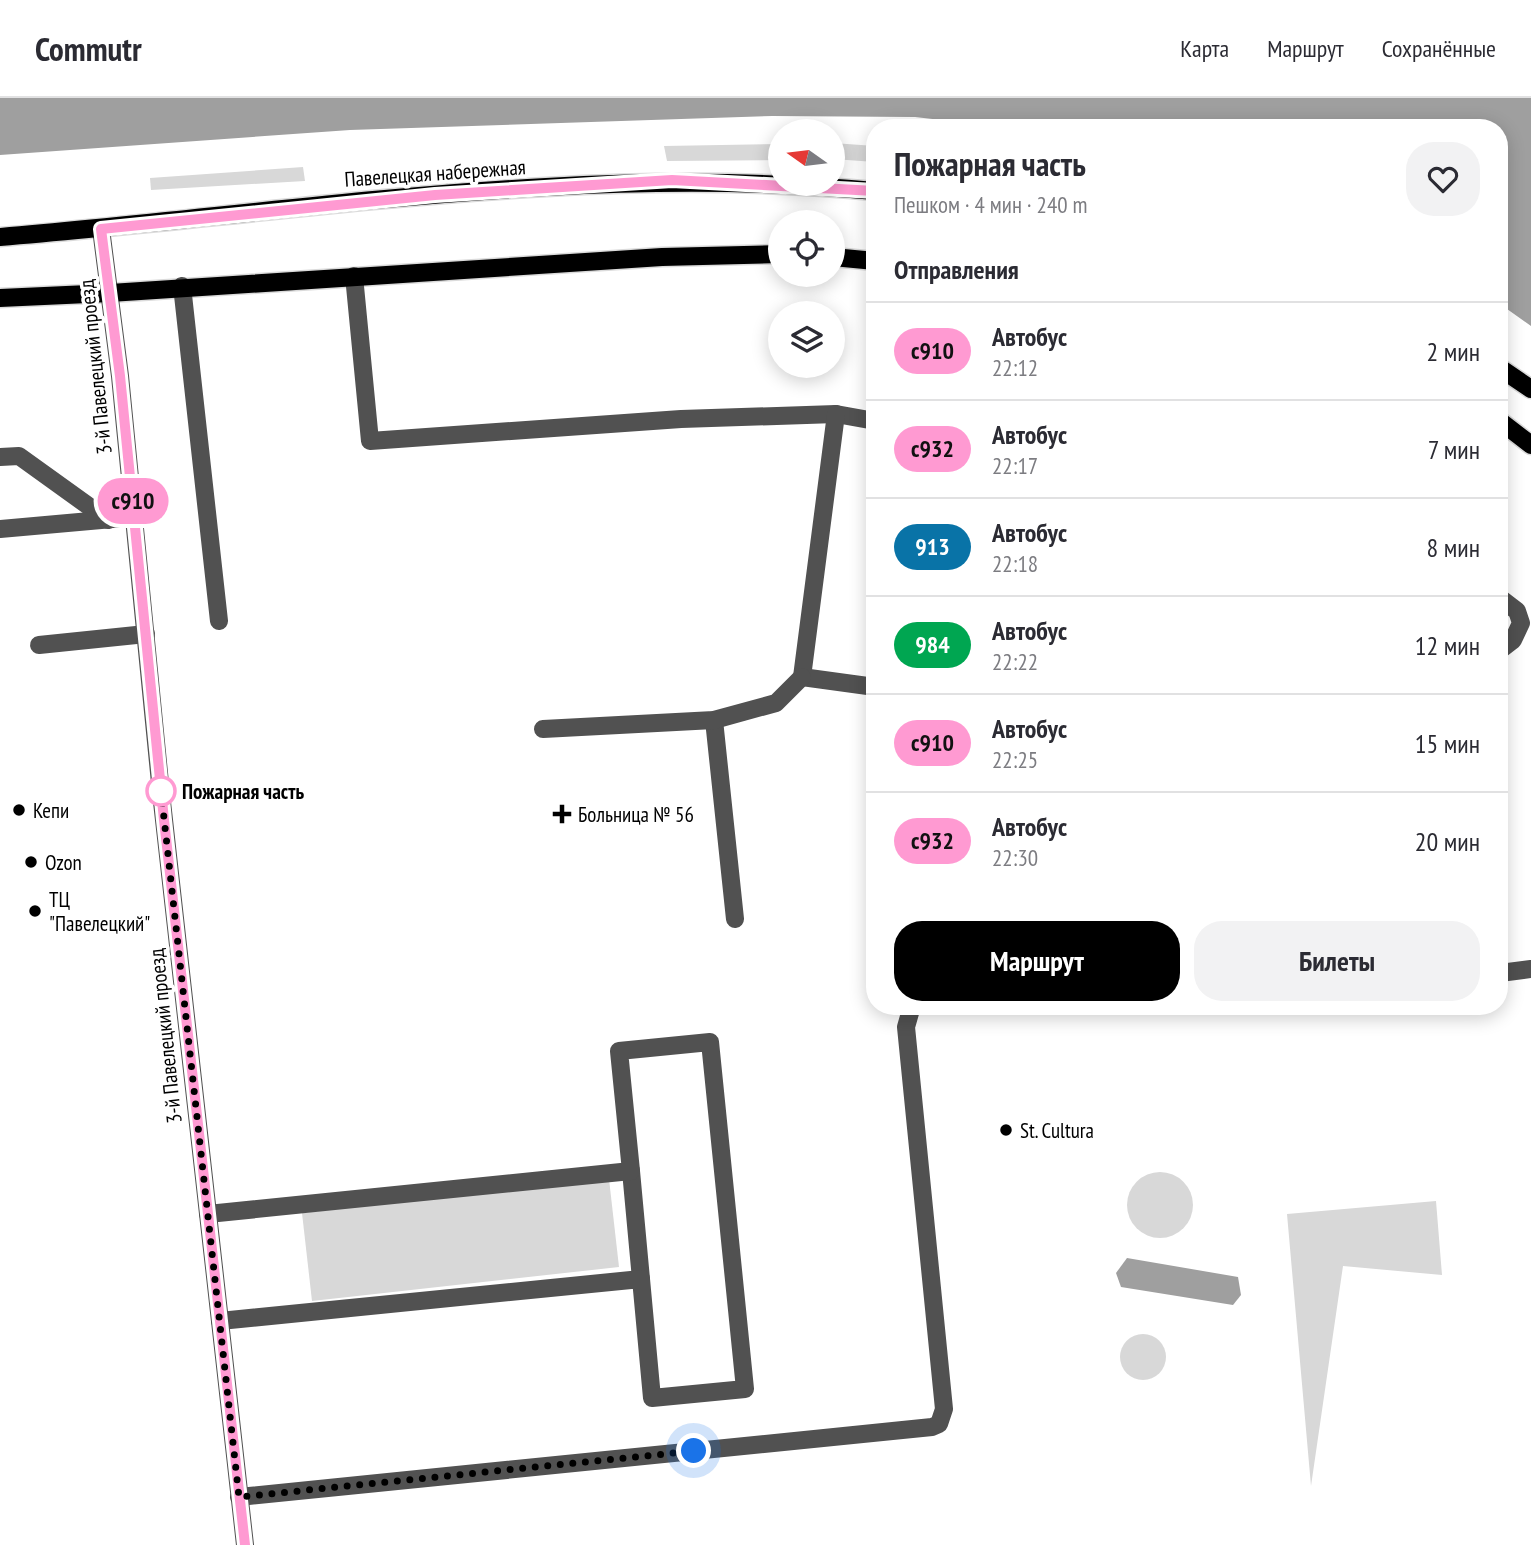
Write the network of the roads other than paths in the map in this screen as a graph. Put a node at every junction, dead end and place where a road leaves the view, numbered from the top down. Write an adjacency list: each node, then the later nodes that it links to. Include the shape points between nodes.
1 (866, 191): 2 (main road, Павелецкая набережная, via 672,180 435,195)
2 (101, 229): 3 (main road, Павелецкая набережная); 9 (street, 3-й Павелецкий проезд)
3 (0, 237)
4 (768, 254): 7 (main road)
5 (845, 258): 6 (main road)
6 (866, 260)
7 (354, 276): 8 (main road); 13 (street, via 370,441 681,419)
8 (182, 286): 9 (main road); 22 (street)
9 (110, 293): 10 (main road); 18 (street, 3-й Павелецкий проезд)
10 (0, 298)
11 (1508, 373): 12 (main road)
12 (1531, 389)
13 (836, 414): 14 (street); 26 (street)
14 (866, 419)
15 (1508, 427): 16 (main road)
16 (1531, 445)
17 (0, 457): 19 (street, via 19,456)
18 (135, 517): 19 (street); 23 (street, 3-й Павелецкий проезд)
19 (108, 520): 20 (street)
20 (0, 529)
21 (1508, 604): 24 (street, via 1517,611 1521,623)
22 (219, 621)
23 (146, 634): 25 (street); 35 (street, 3-й Павелецкий проезд)
24 (1508, 644)
25 (39, 645)
26 (802, 677): 27 (street); 28 (street, via 776,703)
27 (866, 686)
28 (714, 720): 29 (street); 30 (street)
29 (543, 729)
30 (735, 919)
31 (1531, 970): 32 (street)
32 (1508, 972)
33 (909, 1015): 38 (street, via 906,1027 944,1409 939,1423)
34 (631, 1171): 35 (street); 36 (street); 36 (street, via 619,1051 710,1042 745,1389 652,1398)
35 (208, 1213): 37 (street, 3-й Павелецкий проезд)
36 (641, 1279): 37 (street)
37 (220, 1321): 38 (street, 3-й Павелецкий проезд)
38 (239, 1497): 39 (street, 3-й Павелецкий проезд)
39 (245, 1545)

